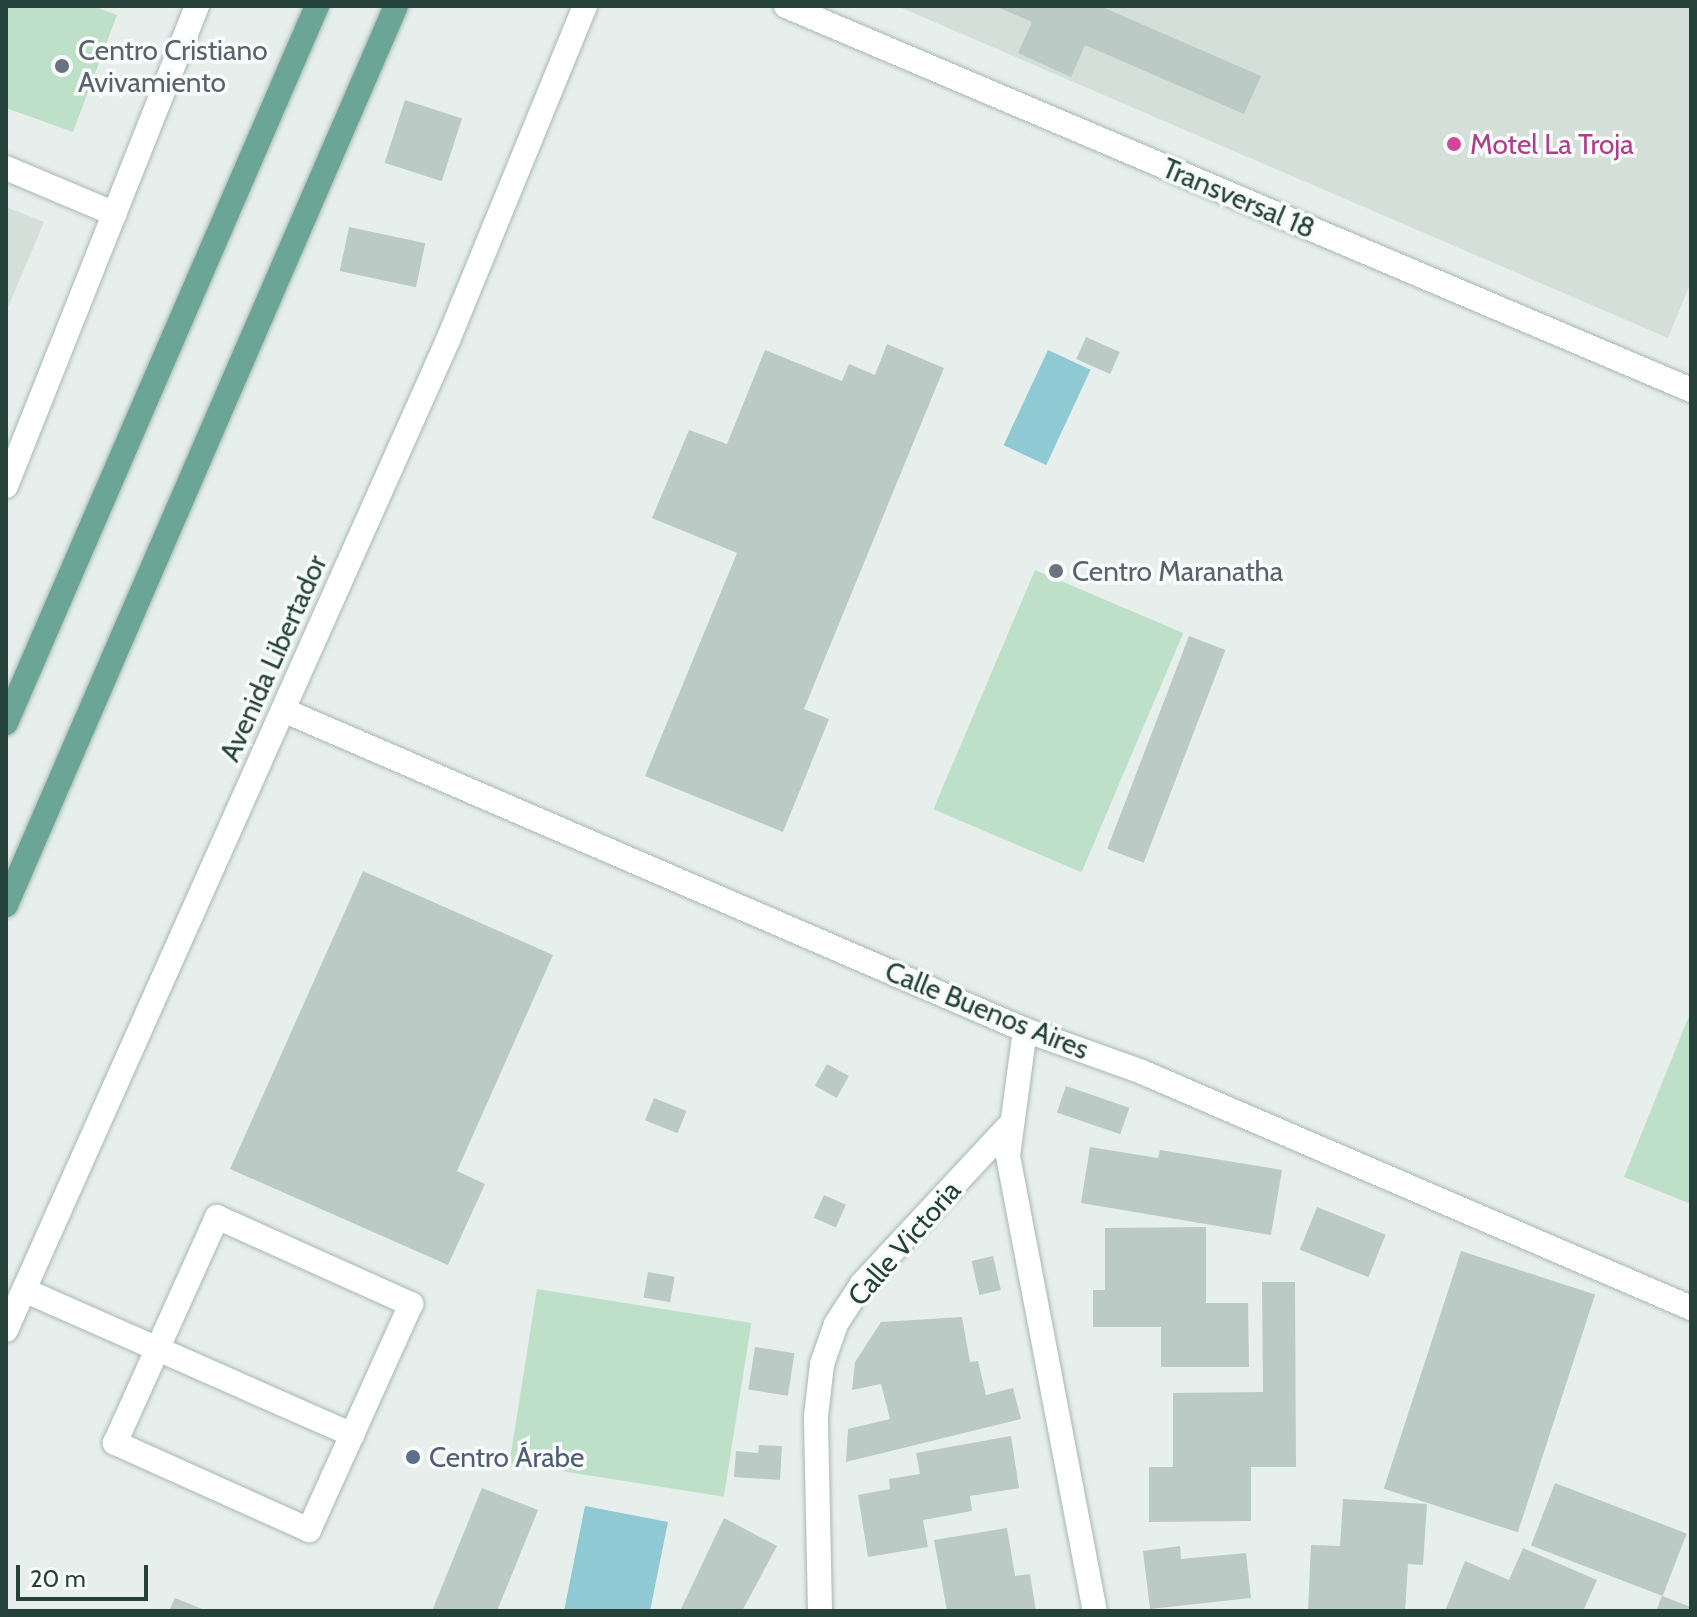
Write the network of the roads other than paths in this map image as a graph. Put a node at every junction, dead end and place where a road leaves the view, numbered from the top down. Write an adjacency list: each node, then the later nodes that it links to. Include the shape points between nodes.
1 (197, 6): 7 (street)
2 (317, 6): 11 (main road)
3 (396, 6): 12 (main road)
4 (585, 6): 10 (street, Avenida Libertador, via 448,340)
5 (786, 6): 8 (street, Transversal 18)
6 (6, 168): 7 (street)
7 (115, 214): 9 (street)
8 (1691, 390)
9 (6, 486)
10 (283, 710): 13 (street, Calle Buenos Aires); 15 (street, Avenida Libertador)
11 (6, 723)
12 (6, 905)
13 (1025, 1030): 14 (street); 16 (street, Calle Buenos Aires, via 1142,1072)
14 (1008, 1127): 20 (street, Calle Victoria, via 862,1284 836,1324 822,1364 816,1416); 21 (street, via 1013,1198)
15 (24, 1290): 17 (street, Avenida Libertador); 18 (street)
16 (1691, 1308)
17 (6, 1330)
18 (158, 1349): 19 (street); 19 (street, via 115,1443 295,1524 309,1530); 19 (street, via 217,1217 411,1304)
19 (352, 1435)
20 (820, 1611)
21 (1095, 1611)

